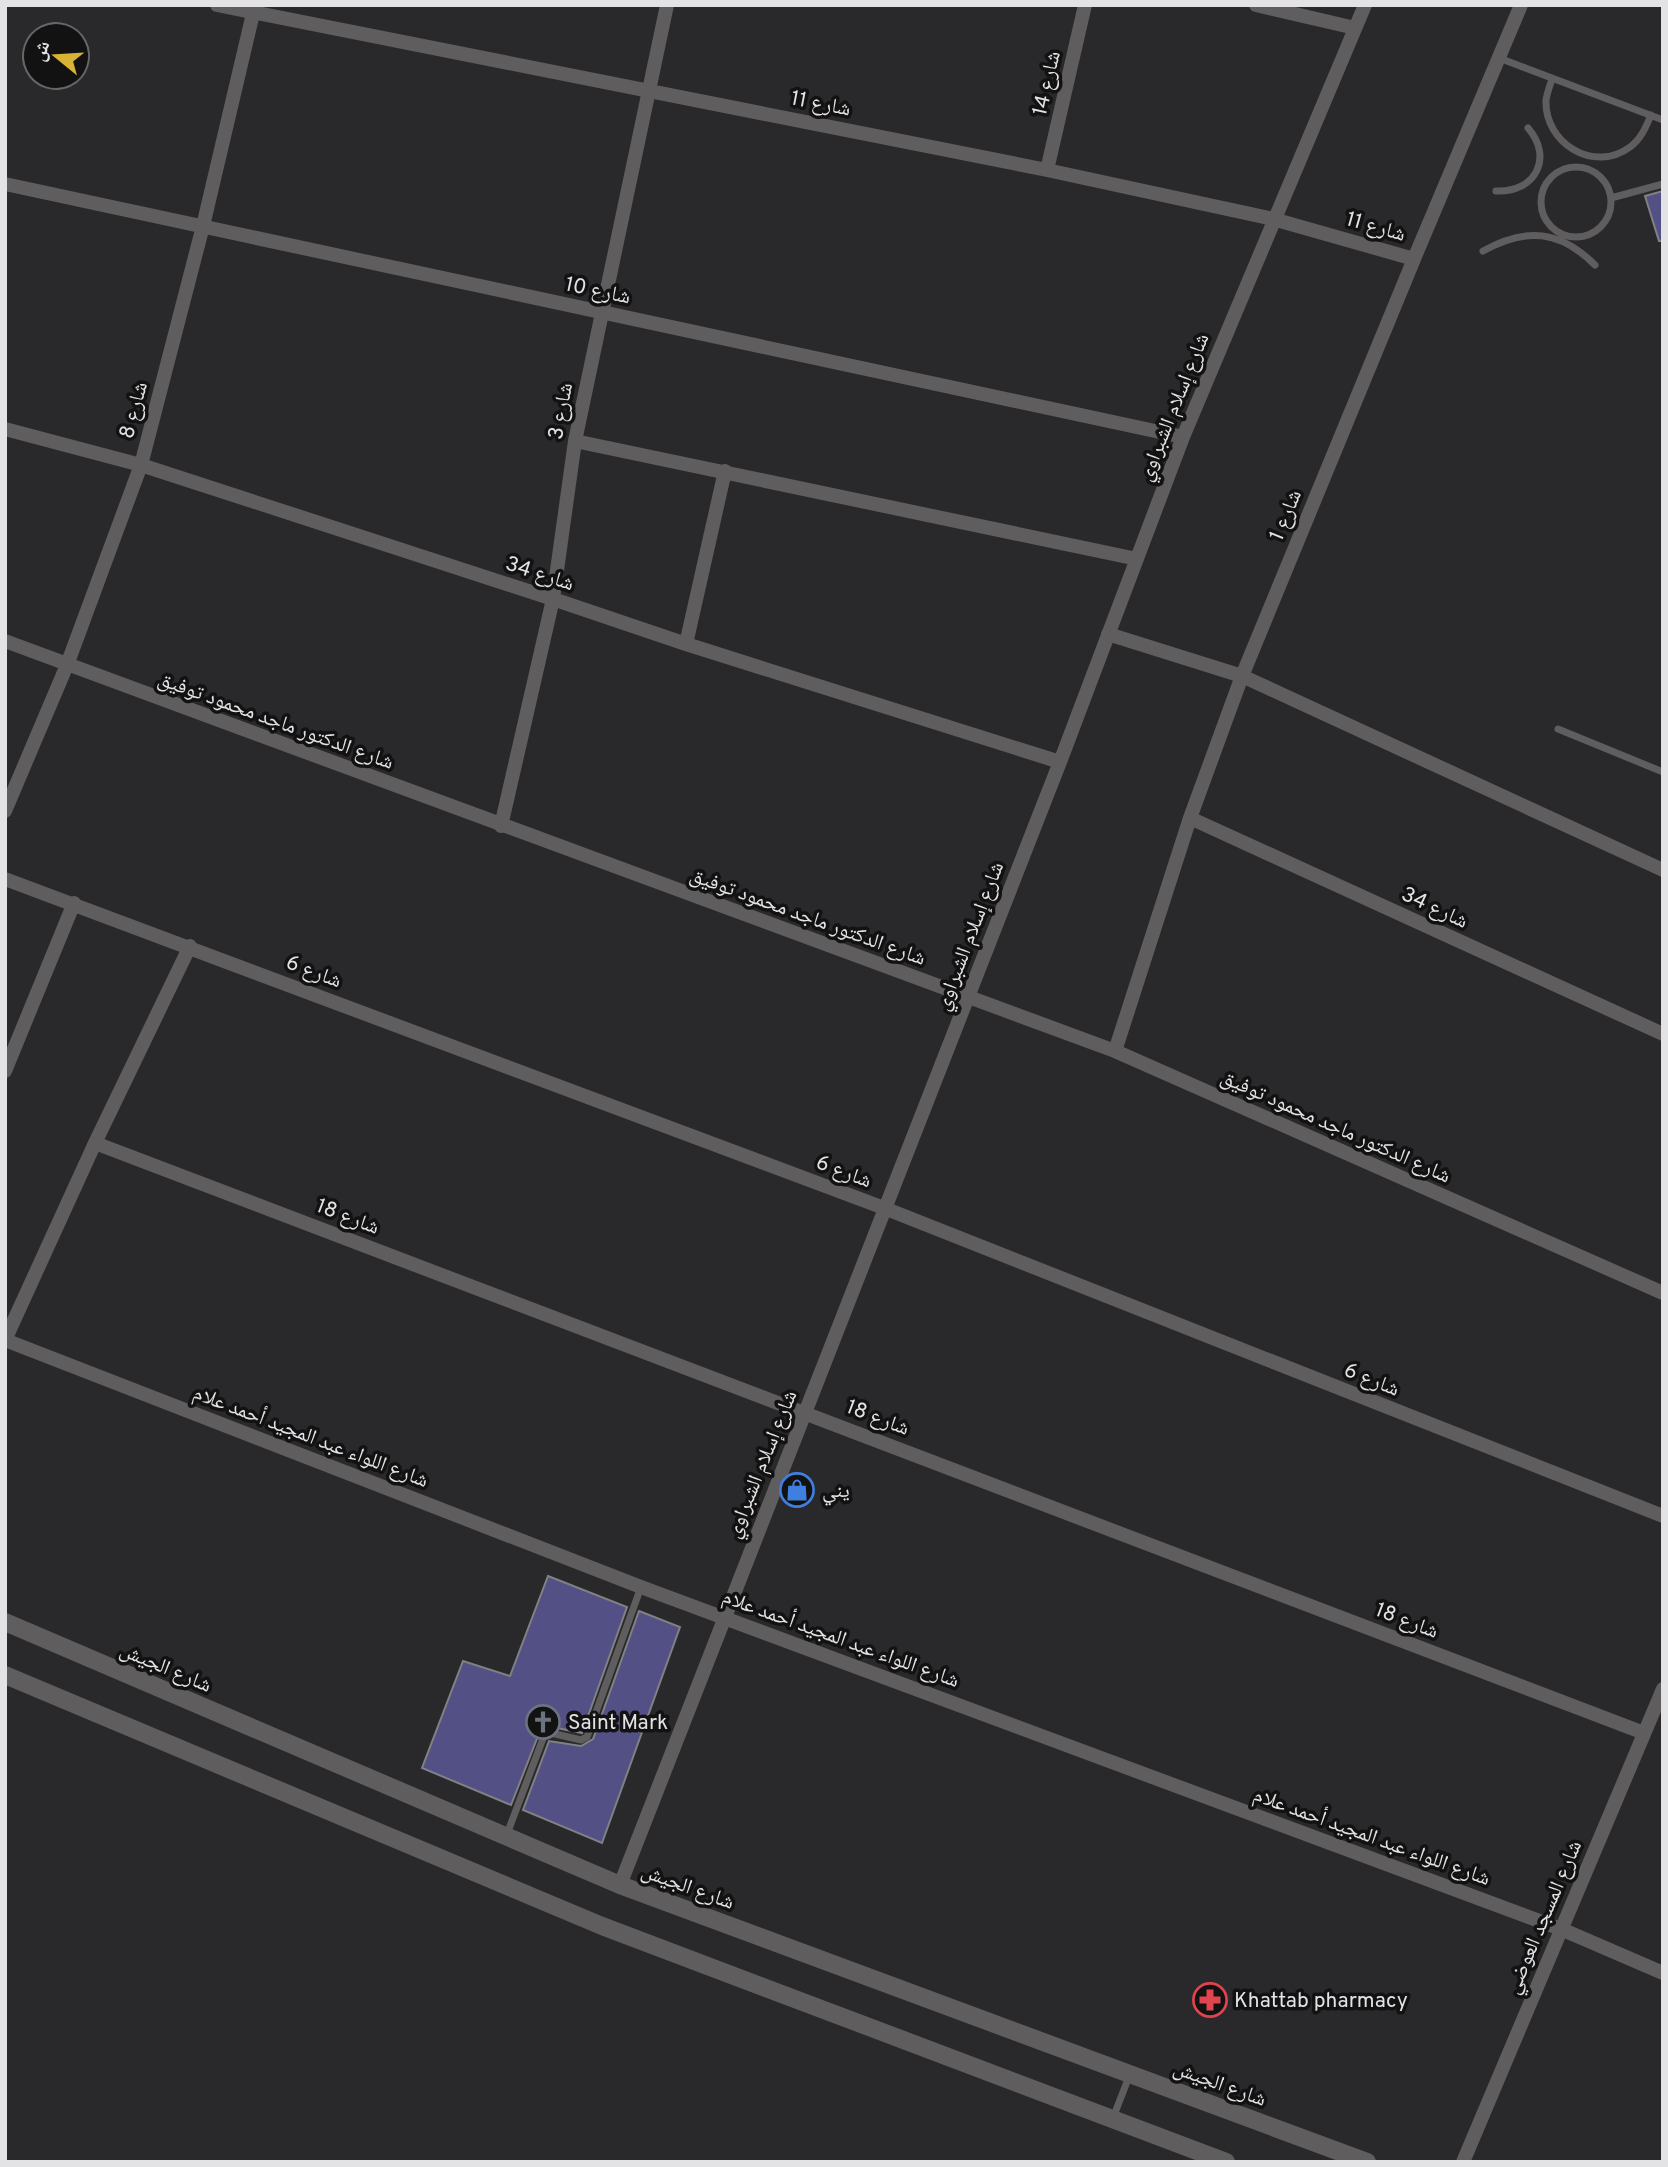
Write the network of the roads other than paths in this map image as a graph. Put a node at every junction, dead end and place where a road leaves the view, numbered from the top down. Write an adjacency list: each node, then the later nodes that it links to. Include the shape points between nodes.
1 (217, 5): 7 (street, شارع 11)
2 (667, 5): 11 (street, شارع 3)
3 (1085, 5): 18 (street, شارع 14)
4 (1255, 5): 8 (street)
5 (1365, 5): 8 (street, شارع إسلام الشبراوي)
6 (1521, 5): 9 (street, شارع 1)
7 (254, 9): 11 (street, شارع 11); 25 (street, شارع 8)
8 (1355, 28): 24 (street, شارع إسلام الشبراوي)
9 (1499, 58): 10 (lane); 28 (street, شارع 1)
10 (1552, 79): 12 (lane); 15 (lane, via 1546,98 1548,119 1557,137 1572,151)
11 (650, 91): 18 (street, شارع 11); 30 (street, شارع 3)
12 (1651, 115): 13 (lane); 15 (lane, via 1643,134 1629,148 1611,156)
13 (1663, 120)
14 (1528, 128): 16 (lane, via 1539,147)
15 (1592, 157): 17 (lane)
16 (1538, 169): 19 (lane); 22 (lane, via 1516,190)
17 (1587, 169): 19 (lane, via 1570,168); 23 (lane, via 1603,180)
18 (1047, 170): 24 (street, شارع 11)
19 (1554, 176): 26 (lane, via 1544,191 1542,209)
20 (5, 184): 25 (street, شارع 10)
21 (1663, 184): 23 (lane)
22 (1496, 191)
23 (1611, 198): 26 (lane, via 1609,215 1599,229 1583,237)
24 (1273, 219): 28 (street, شارع 11); 32 (street, شارع إسلام الشبراوي)
25 (203, 226): 30 (street, شارع 10); 34 (street, شارع 8)
26 (1564, 238): 27 (lane, via 1522,235); 29 (lane)
27 (1483, 251)
28 (1414, 259): 42 (street, شارع 1)
29 (1595, 265)
30 (602, 312): 32 (street, شارع 10); 33 (street, شارع 3)
31 (5, 429): 34 (street, شارع 34)
32 (1183, 437): 36 (street, شارع إسلام الشبراوي)
33 (575, 441): 35 (street); 37 (street, شارع 3)
34 (141, 465): 37 (street, شارع 34); 41 (street, شارع 8)
35 (725, 471): 36 (street); 40 (street)
36 (1137, 559): 38 (street, شارع إسلام الشبراوي)
37 (553, 599): 40 (street, شارع 34); 48 (street, شارع 3)
38 (1108, 634): 42 (street); 44 (street, شارع إسلام الشبراوي)
39 (5, 641): 41 (street, شارع الدكتور ماجد محمود توفيق)
40 (686, 645): 44 (street, شارع 34)
41 (67, 665): 46 (street, شارع 8); 48 (street, شارع الدكتور ماجد محمود توفيق)
42 (1242, 676): 47 (street, شارع 1); 49 (street)
43 (1558, 729): 45 (lane)
44 (1060, 762): 53 (street, شارع إسلام الشبراوي)
45 (1663, 772)
46 (5, 811)
47 (1190, 818): 54 (street, شارع 34); 55 (street, شارع 1)
48 (501, 825): 53 (street, شارع الدكتور ماجد محمود توفيق)
49 (1663, 870)
50 (5, 879): 51 (street, شارع 6)
51 (74, 903): 52 (street, شارع 6); 56 (street)
52 (190, 946): 57 (street); 58 (street, شارع 6)
53 (968, 998): 55 (street, شارع الدكتور ماجد محمود توفيق); 58 (street, شارع إسلام الشبراوي)
54 (1663, 1034)
55 (1115, 1051): 59 (street, شارع الدكتور ماجد محمود توفيق)
56 (5, 1071)
57 (95, 1143): 60 (street); 61 (street, شارع 18)
58 (884, 1208): 61 (street, شارع إسلام الشبراوي); 62 (street, شارع 6)
59 (1663, 1293)
60 (5, 1340): 63 (street, شارع اللواء عبد المجيد أحمد علام)
61 (805, 1412): 64 (street, شارع إسلام الشبراوي); 68 (street, شارع 18)
62 (1663, 1516)
63 (641, 1587): 64 (street, شارع اللواء عبد المجيد أحمد علام); 69 (lane, via 587,1737 581,1740 551,1732 544,1736)
64 (723, 1616): 70 (street, شارع إسلام الشبراوي); 71 (street, شارع اللواء عبد المجيد أحمد علام)
65 (5, 1622): 69 (street, شارع الجيش)
66 (5, 1675): 74 (street, via 602,1926)
67 (1663, 1689): 68 (street, شارع المسجد العوضي)
68 (1644, 1733): 71 (street, شارع المسجد العوضي)
69 (506, 1837): 70 (street, شارع الجيش)
70 (620, 1885): 73 (street, شارع الجيش)
71 (1561, 1929): 72 (street, شارع اللواء عبد المجيد أحمد علام); 77 (street, شارع المسجد العوضي)
72 (1663, 1973)
73 (1130, 2074): 74 (lane); 76 (street, شارع الجيش)
74 (1113, 2119): 75 (street)
75 (1226, 2162)
76 (1367, 2162)
77 (1463, 2162)

